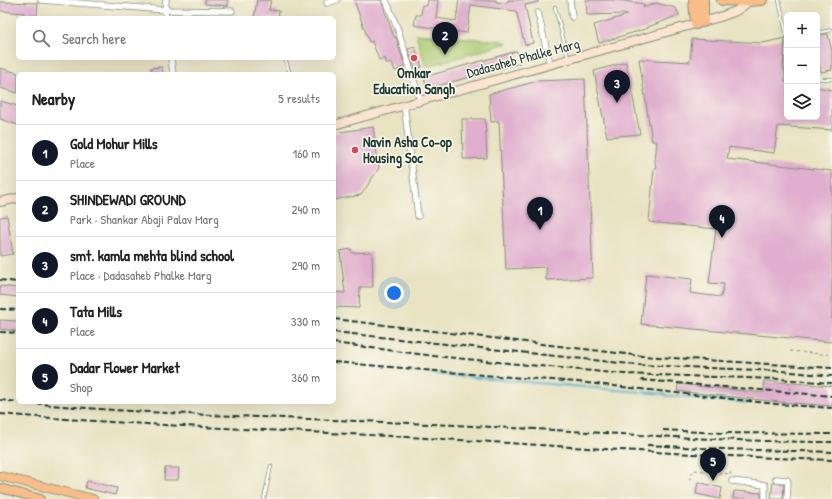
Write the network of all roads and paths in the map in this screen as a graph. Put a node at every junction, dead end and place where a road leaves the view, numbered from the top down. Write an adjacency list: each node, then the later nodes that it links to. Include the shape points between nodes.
1 (41, 0): 2 (street)
2 (44, 0): 15 (street)
3 (166, 0): 15 (street)
4 (336, 0): 13 (street)
5 (386, 0): 32 (street)
6 (570, 0): 19 (street)
7 (694, 0): 20 (highway)
8 (703, 0): 20 (highway)
9 (722, 0): 12 (highway)
10 (762, 0): 12 (highway)
11 (779, 0): 21 (lane)
12 (750, 1): 20 (street, Dadasaheb Phalke Marg, via 736,11)
13 (327, 3)
14 (555, 7): 24 (lane)
15 (166, 10): 16 (street); 18 (street)
16 (232, 11)
17 (538, 13): 27 (street)
18 (166, 16)
19 (572, 17)
20 (699, 23): 24 (street, Dadasaheb Phalke Marg)
21 (784, 24)
22 (832, 30): 23 (lane)
23 (820, 32)
24 (569, 59): 27 (street, Dadasaheb Phalke Marg)
25 (171, 60): 28 (street)
26 (286, 60): 29 (lane)
27 (550, 64): 32 (street, Dadasaheb Phalke Marg)
28 (172, 72)
29 (289, 72)
30 (820, 78): 31 (lane)
31 (832, 80)
32 (420, 100): 33 (street, Dadasaheb Phalke Marg)
33 (404, 104): 34 (street, Dadasaheb Phalke Marg); 37 (street)
34 (336, 123)
35 (16, 198): 36 (street)
36 (0, 202)
37 (418, 216)
38 (790, 351): 39 (path)
39 (832, 354)
40 (789, 382): 41 (path)
41 (790, 390)
42 (271, 466): 51 (lane)
43 (730, 474): 45 (path, via 694,470)
44 (0, 476): 50 (main road)
45 (689, 480)
46 (776, 480): 53 (street, via 787,480)
47 (732, 481): 52 (street, via 766,485)
48 (0, 488): 49 (main road)
49 (40, 499)
50 (89, 499)
51 (264, 499)
52 (765, 499)
53 (787, 499)

